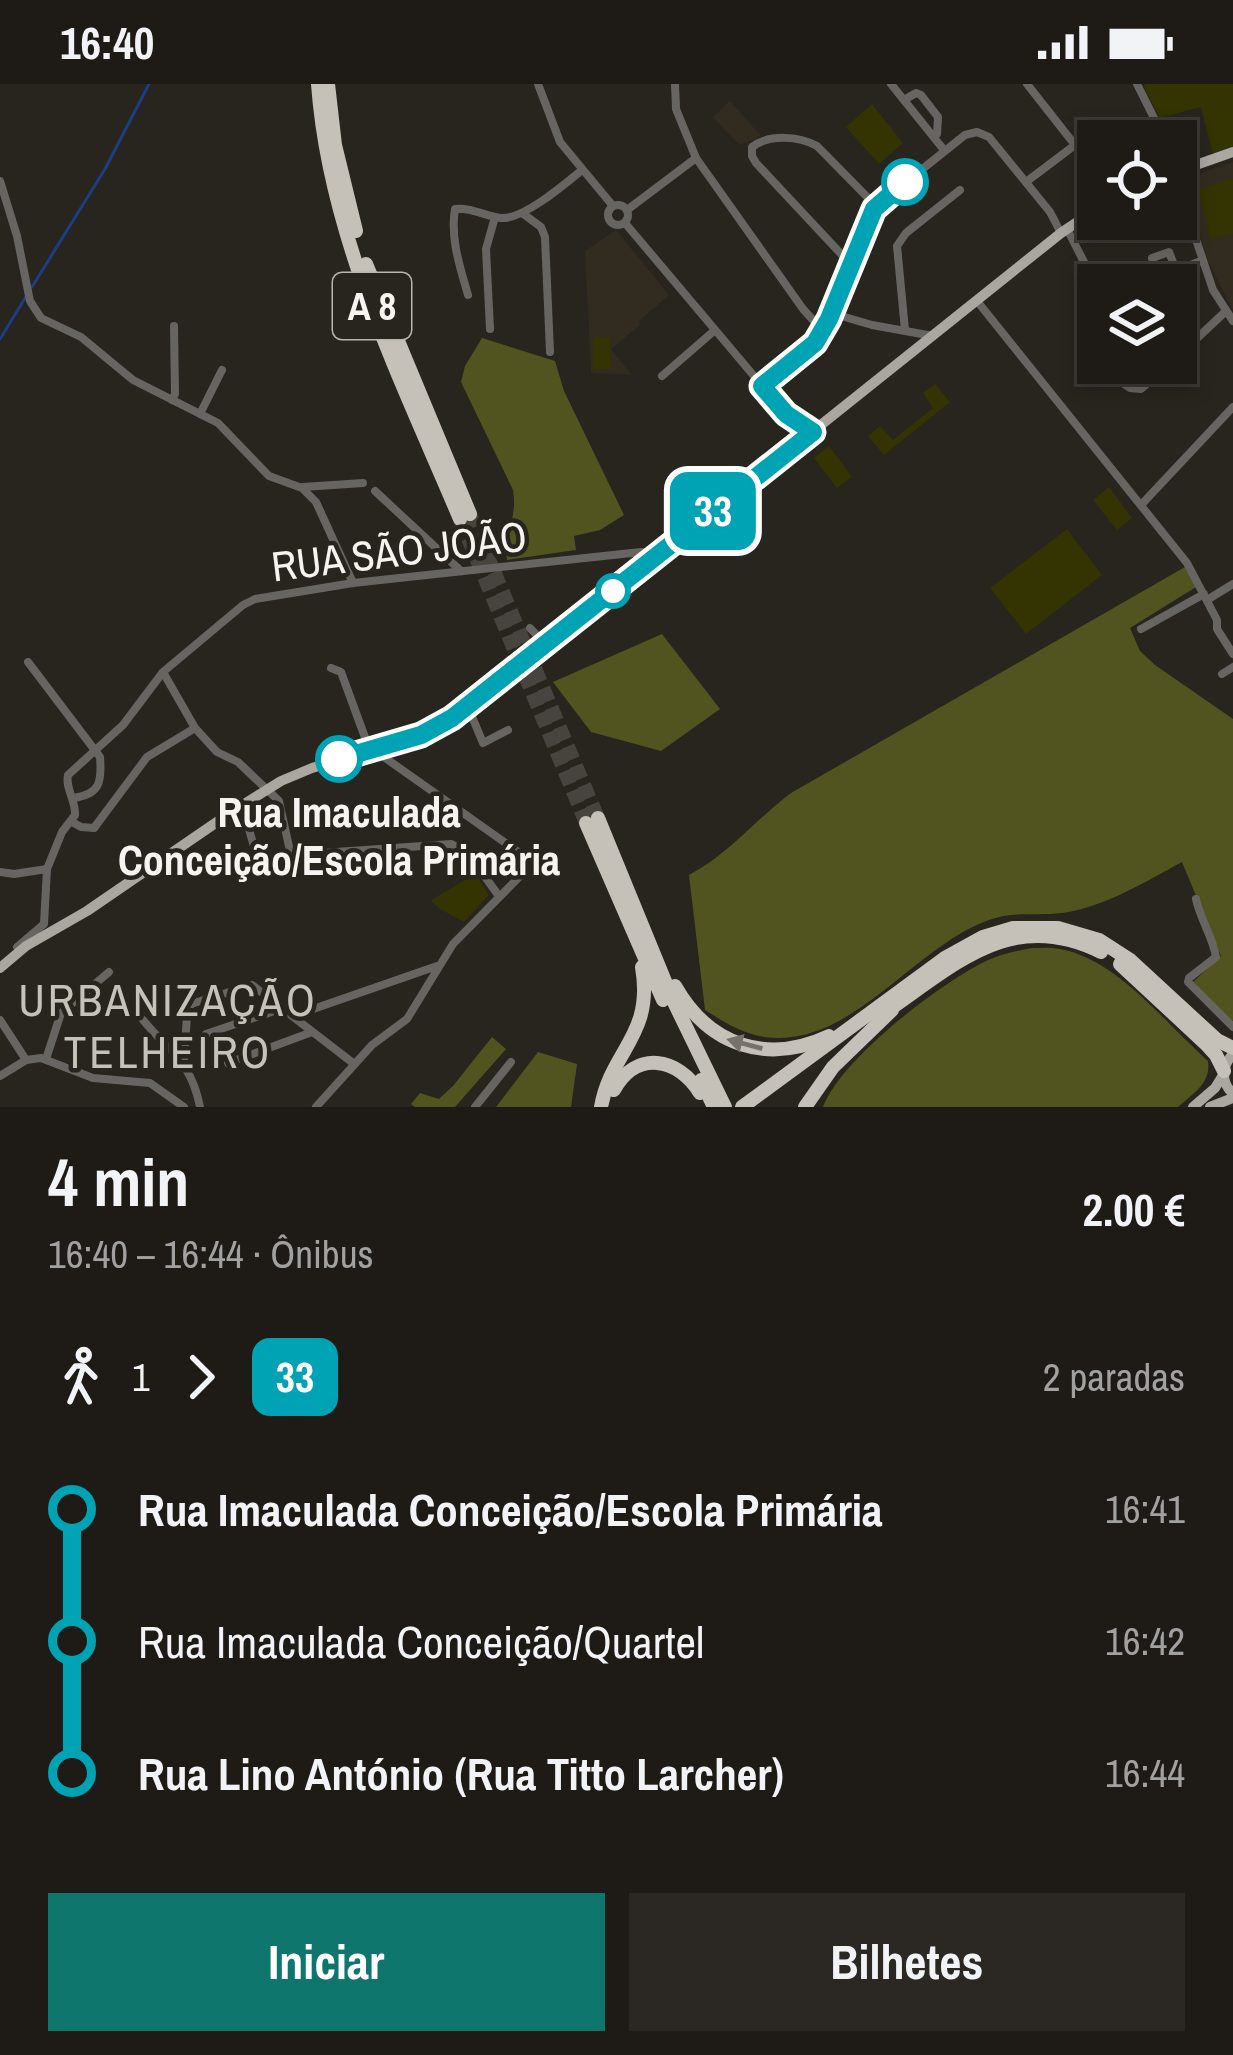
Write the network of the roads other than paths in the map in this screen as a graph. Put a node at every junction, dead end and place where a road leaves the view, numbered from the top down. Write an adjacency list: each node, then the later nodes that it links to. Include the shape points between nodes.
1 (318, 84): 2 (highway, A 8, via 329,167 354,256 465,516 362,253)
2 (328, 84)
3 (538, 84): 16 (street, via 560,142)
4 (675, 84): 14 (street)
5 (891, 84): 8 (street)
6 (1027, 84): 11 (street)
7 (1137, 84): 9 (street)
8 (904, 100): 10 (street); 10 (street, via 921,95 938,117)
9 (1155, 120)
10 (933, 136): 12 (street)
11 (1075, 145): 18 (street)
12 (944, 150): 18 (street, via 982,133); 21 (street)
13 (1233, 152): 15 (main road)
14 (696, 158): 22 (street); 36 (street)
15 (1197, 167)
16 (582, 170): 20 (street); 23 (street)
17 (0, 181): 50 (street, via 36,312)
18 (1026, 182): 27 (street)
19 (960, 190): 42 (street, via 897,246)
20 (613, 206): 22 (street); 26 (street, via 610,221)
21 (876, 206): 29 (street); 29 (street, via 809,141 762,140 751,150)
22 (627, 210): 26 (street)
23 (522, 212): 24 (street); 46 (street, via 545,237)
24 (495, 217): 33 (street, via 458,207 452,217); 40 (street, via 486,249)
25 (1077, 222): 27 (main road)
26 (625, 223): 41 (street)
27 (1066, 229): 31 (street); 34 (main road)
28 (1196, 240): 30 (street)
29 (851, 260): 37 (street)
30 (1202, 261): 32 (street); 35 (street)
31 (1085, 264)
32 (1193, 264)
33 (468, 295)
34 (977, 301): 44 (main road); 59 (street)
35 (1226, 311): 38 (street); 45 (street)
36 (808, 316): 37 (street); 43 (street)
37 (830, 316): 42 (street); 43 (street)
38 (1233, 321)
39 (174, 326): 50 (street)
40 (490, 329)
41 (715, 330): 48 (street); 49 (street)
42 (905, 330): 44 (street)
43 (823, 331): 49 (street)
44 (933, 336): 54 (main road)
45 (1197, 337)
46 (550, 352)
47 (222, 370): 52 (street)
48 (662, 376)
49 (762, 386): 53 (street)
50 (172, 400): 52 (street)
51 (1233, 407): 59 (street)
52 (200, 414): 57 (street, via 269,476)
53 (786, 414): 54 (street); 55 (street)
54 (813, 432): 55 (main road)
55 (800, 442): 60 (main road)
56 (363, 482): 57 (street)
57 (302, 488): 62 (street)
58 (375, 491): 61 (street)
59 (1141, 506): 64 (street)
60 (654, 558): 61 (street, RUA SÃO JOÃO, via 641,551); 67 (main road)
61 (462, 572): 62 (street, RUA SÃO JOÃO)
62 (353, 583): 72 (street, RUA SÃO JOÃO, via 250,601)
63 (1233, 584): 64 (street)
64 (1206, 597): 66 (street); 68 (street)
65 (530, 628): 67 (street)
66 (1141, 629)
67 (546, 645): 74 (main road)
68 (1233, 654)
69 (28, 662): 77 (street)
70 (331, 668): 78 (street, via 341,672)
71 (1233, 668): 73 (street)
72 (163, 672): 75 (street); 77 (street, RUA SÃO JOÃO)
73 (1222, 674)
74 (468, 706): 76 (street, via 483,743); 78 (main road, via 431,730)
75 (196, 728): 79 (street); 82 (street, via 147,757 94,828)
76 (508, 730)
77 (97, 750): 80 (street, RUA SÃO JOÃO, via 68,775); 80 (street, via 98,786)
78 (373, 750): 79 (main road); 86 (street, via 517,850 524,874)
79 (268, 789): 81 (main road); 86 (street, via 279,801 293,855 451,844)
80 (74, 798): 82 (street, RUA SÃO JOÃO)
81 (242, 805): 83 (street); 90 (main road)
82 (71, 822): 84 (street, RUA SÃO JOÃO)
83 (260, 864)
84 (47, 869): 85 (street); 90 (street, RUA SÃO JOÃO, via 44,923)
85 (0, 872)
86 (499, 896): 91 (street)
87 (1196, 899): 100 (street, via 1216,957 1188,982)
88 (626, 917): 89 (highway, via 592,820); 118 (highway, via 643,970 644,1005 607,1084); 119 (highway)
89 (652, 948): 99 (highway, one-way to 89, via 797,1048 741,1045 693,1013); 120 (highway)
90 (10, 958): 92 (main road)
91 (439, 966): 96 (street); 109 (street, via 407,1019)
92 (0, 968)
93 (109, 972): 104 (street, via 61,1013)
94 (900, 1003): 110 (highway, via 994,943 1062,938 1123,966 1206,1044); 113 (highway); 121 (highway, via 832,1067)
95 (282, 1009): 96 (street); 102 (street); 106 (street, via 252,986 196,1001)
96 (292, 1016): 101 (street)
97 (0, 1020): 105 (street)
98 (143, 1020): 106 (street)
99 (856, 1023): 103 (highway, via 976,940 1049,927 1119,952); 113 (highway)
100 (1233, 1027)
101 (313, 1032): 108 (street); 109 (street)
102 (206, 1034)
103 (1233, 1051): 110 (main road)
104 (46, 1059): 105 (street); 114 (street, via 93,1078 154,1085)
105 (26, 1060): 111 (street)
106 (184, 1061): 115 (street)
107 (512, 1062): 117 (street)
108 (228, 1063)
109 (353, 1063): 116 (street)
110 (1223, 1073): 112 (main road); 122 (main road)
111 (0, 1076)
112 (1233, 1096): 123 (main road)
113 (751, 1105)
114 (184, 1107)
115 (200, 1107)
116 (316, 1107)
117 (475, 1107)
118 (606, 1107): 119 (highway, via 624,1076 655,1063 691,1078)
119 (711, 1107)
120 (725, 1107)
121 (805, 1107)
122 (1193, 1107)
123 (1210, 1107)

